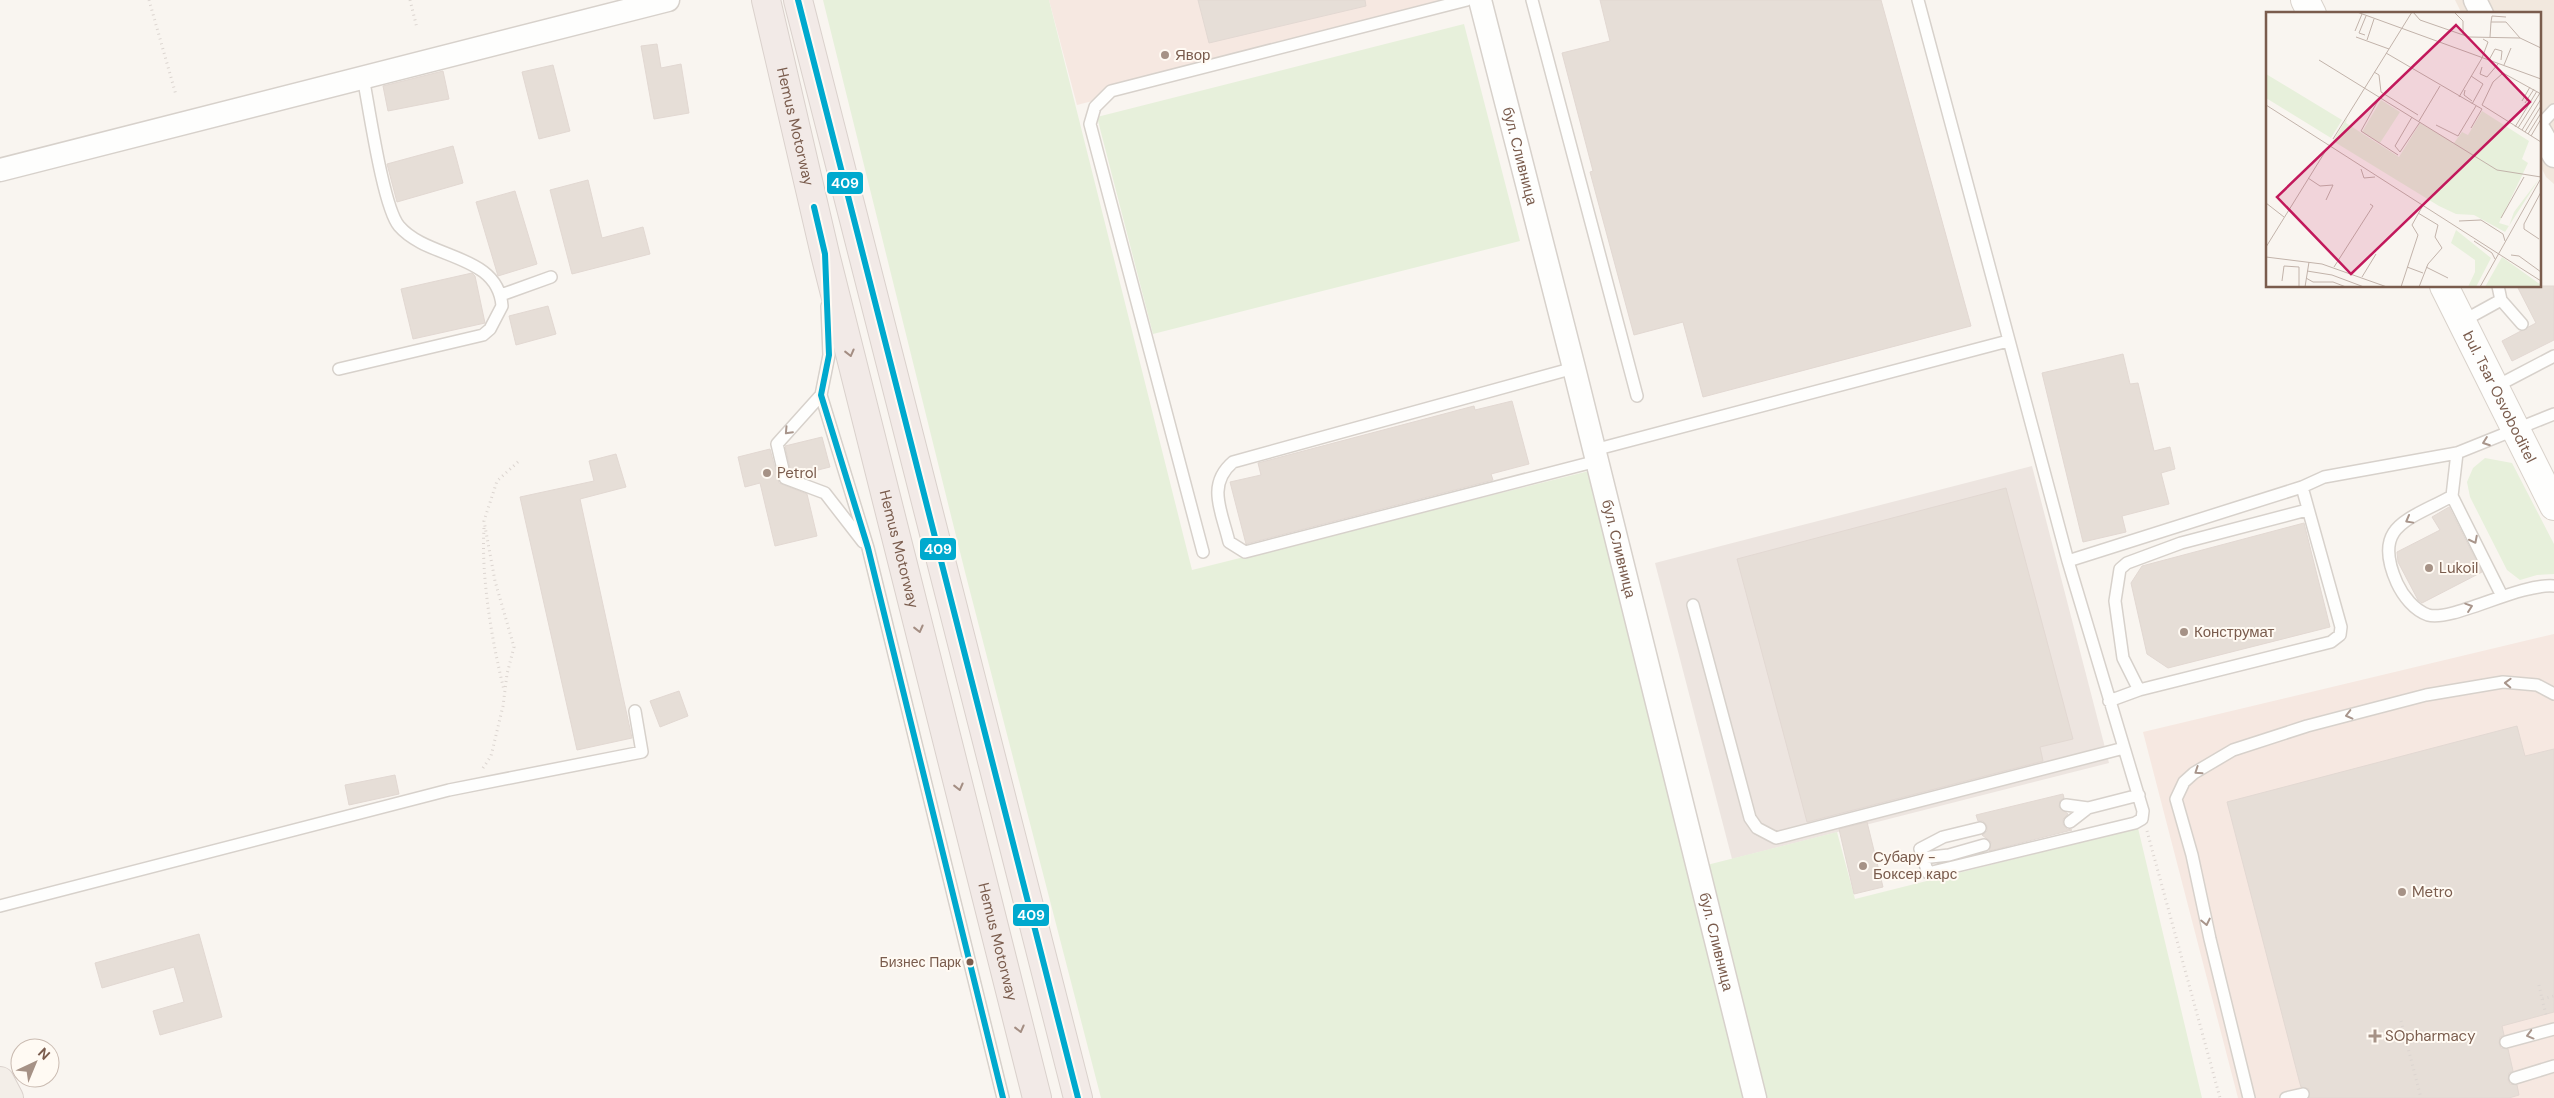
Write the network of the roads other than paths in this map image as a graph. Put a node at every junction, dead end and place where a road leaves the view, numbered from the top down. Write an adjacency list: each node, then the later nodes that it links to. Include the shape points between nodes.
1 (668, 0): 12 (street)
2 (766, 0): 18 (highway, Hemus Motorway)
3 (798, 0): 69 (highway)
4 (1467, 0): 42 (lane, via 1111,91 1095,107 1090,124)
5 (1480, 0): 28 (street, бул. Сливница)
6 (1532, 0): 32 (lane)
7 (1918, 0): 26 (lane)
8 (2305, 0): 10 (main road)
9 (2475, 0): 11 (street)
10 (2311, 12)
11 (2481, 12)
12 (363, 77): 17 (street); 22 (lane, via 388,205 398,225 414,240 477,267 497,285)
13 (2554, 110): 14 (lane)
14 (2542, 123)
15 (2542, 135): 16 (street)
16 (2554, 156)
17 (0, 170)
18 (825, 254): 31 (lane, via 829,355); 68 (highway, Hemus Motorway, one-way to 68)
19 (551, 277): 22 (lane)
20 (2445, 288): 24 (main road, bul. Tsar Osvoboditel)
21 (2498, 288): 23 (lane)
22 (501, 295): 29 (lane, via 502,306 490,329 483,335)
23 (2501, 300): 24 (lane); 25 (lane)
24 (2462, 322): 30 (main road, bul. Tsar Osvoboditel)
25 (2522, 324)
26 (2008, 341): 36 (lane); 43 (lane)
27 (2554, 356): 30 (lane)
28 (1574, 368): 36 (street, бул. Сливница); 36 (lane, via 1233,462 1224,471 1217,489 1229,542 1245,552)
29 (339, 369)
30 (2494, 388): 34 (main road, bul. Tsar Osvoboditel)
31 (822, 395): 41 (lane); 41 (lane, one-way to 41, via 777,444 785,478 825,493)
32 (1638, 396)
33 (2554, 414): 34 (lane)
34 (2515, 431): 35 (lane, one-way to 35); 39 (main road, bul. Tsar Osvoboditel)
35 (2457, 453): 37 (lane, via 2324,477); 38 (lane)
36 (1596, 455): 70 (street, бул. Сливница)
37 (2302, 487): 40 (lane); 43 (lane)
38 (2452, 496): 45 (lane, one-way to 45); 45 (lane, one-way to 45, via 2397,527 2389,539 2389,562 2398,585 2417,609 2435,616)
39 (2552, 499)
40 (2307, 510): 47 (lane, via 2181,543 2127,563 2120,569 2115,601 2123,658); 47 (lane, via 2341,627 2336,639)
41 (868, 548): 67 (lane)
42 (1203, 552)
43 (2068, 561): 49 (lane)
44 (2554, 586): 45 (lane)
45 (2502, 596)
46 (1693, 605): 51 (lane, via 1750,818 1757,828 1776,838)
47 (2139, 690): 49 (lane)
48 (2554, 694): 71 (lane, one-way to 71, via 2536,685 2503,682 2426,695 2307,726 2233,750 2184,782 2176,799)
49 (2110, 701): 51 (lane)
50 (635, 711): 59 (lane, via 642,752 449,790)
51 (2124, 748): 52 (lane)
52 (2139, 795): 54 (lane); 58 (lane, via 2142,819 2134,823 1928,873)
53 (2066, 805): 54 (lane)
54 (2088, 808): 55 (lane)
55 (2070, 822)
56 (1980, 828): 58 (lane, via 1943,837 1920,849)
57 (1984, 845): 58 (lane, via 1949,855)
58 (1922, 858)
59 (0, 906)
60 (2554, 1029): 61 (lane, one-way to 61)
61 (2506, 1042)
62 (2554, 1066): 63 (lane)
63 (2515, 1078)
64 (0, 1081): 66 (main road)
65 (2303, 1094): 72 (lane)
66 (9, 1098)
67 (1003, 1098)
68 (1037, 1098)
69 (1078, 1098)
70 (1755, 1098)
71 (2249, 1098)
72 (2286, 1098)

